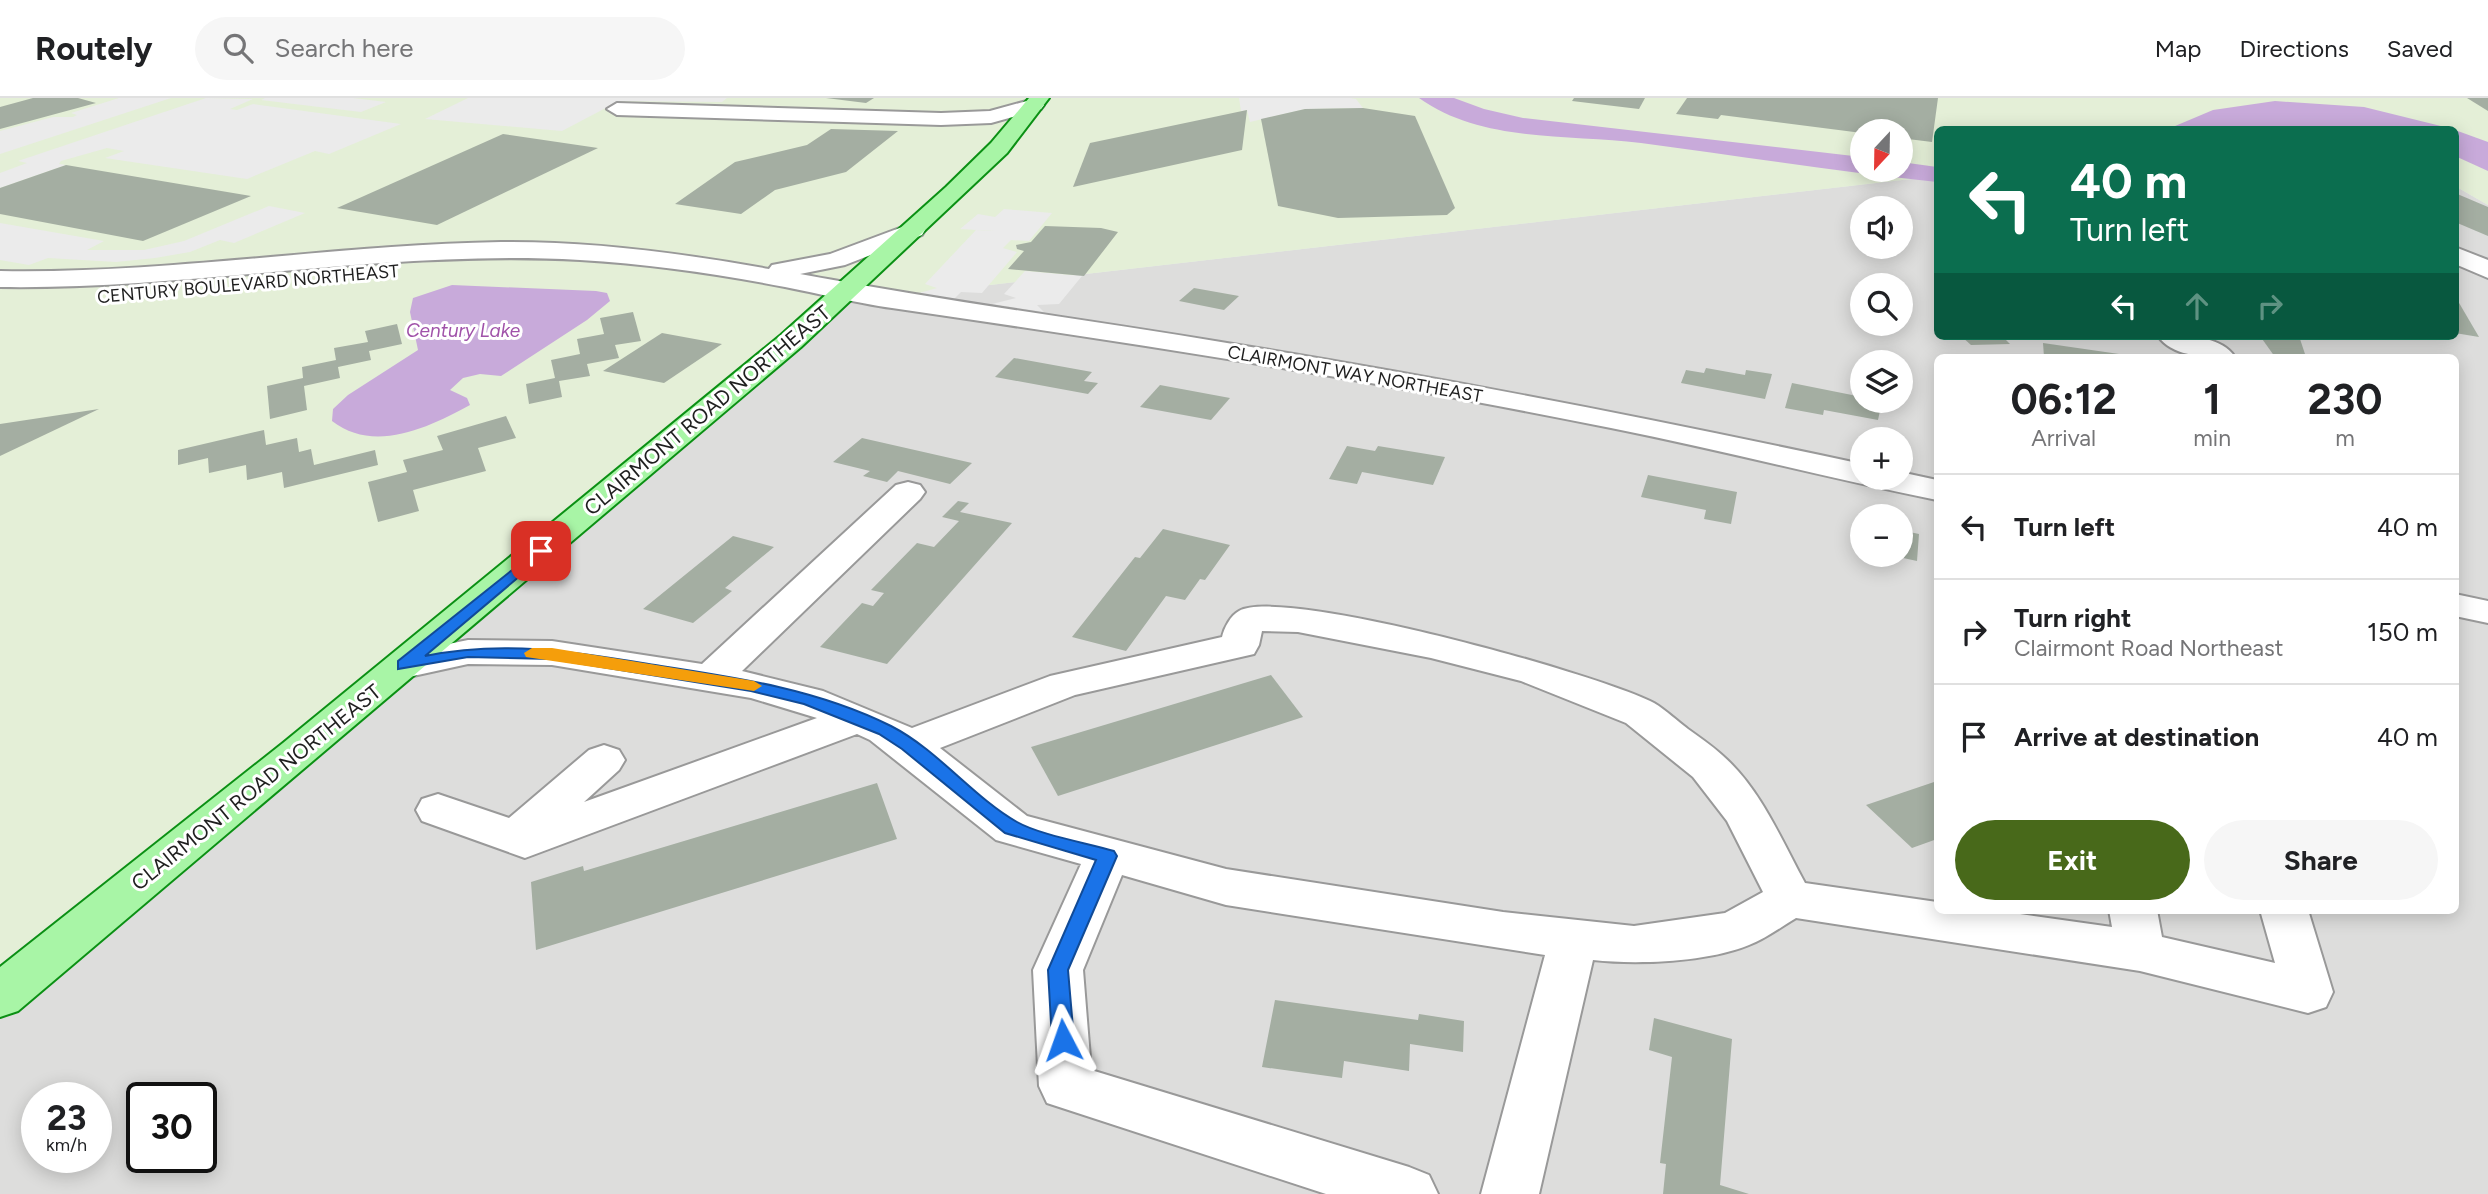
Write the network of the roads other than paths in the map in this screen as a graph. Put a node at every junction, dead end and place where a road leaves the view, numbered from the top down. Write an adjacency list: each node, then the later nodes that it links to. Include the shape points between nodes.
1 (1037, 102): 3 (street, via 991,117); 4 (main road, CLAIRMONT ROAD NORTHEAST)
2 (617, 109): 3 (street)
3 (941, 119): 4 (street, via 979,132)
4 (999, 148): 5 (main road, CLAIRMONT ROAD NORTHEAST)
5 (913, 230): 7 (street, CENTURY BOULEVARD NORTHEAST, via 803,268); 10 (main road, CLAIRMONT ROAD NORTHEAST)
6 (2459, 256): 8 (street)
7 (703, 265): 9 (street, CENTURY BOULEVARD NORTHEAST, via 573,251 485,250 366,255 135,278); 10 (street, CENTURY BOULEVARD NORTHEAST)
8 (2488, 270)
9 (0, 279)
10 (838, 299): 11 (street, CENTURY BOULEVARD NORTHEAST, via 602,275 489,269 356,271 153,295); 14 (street, CLAIRMONT WAY NORTHEAST, via 1066,324 1578,413); 20 (main road, CLAIRMONT ROAD NORTHEAST)
11 (0, 301)
12 (2181, 340): 13 (street)
13 (2214, 354)
14 (1850, 471)
15 (1913, 485): 16 (street)
16 (1934, 489)
17 (908, 492): 21 (street)
18 (2459, 606): 19 (street)
19 (2488, 612)
20 (404, 665): 21 (street, via 468,652 552,653); 34 (main road, CLAIRMONT ROAD NORTHEAST)
21 (709, 680): 22 (street, via 809,700)
22 (857, 719): 23 (street); 26 (street, via 525,841)
23 (908, 745): 27 (street, via 1012,828); 28 (street, via 1064,685 1240,645 1251,619 1298,620 1534,672 1640,713 1708,766 1745,813)
24 (604, 760): 26 (street)
25 (438, 810): 26 (street)
26 (516, 838)
27 (1107, 856): 33 (street, via 1226,887); 35 (street, via 1058,970 1066,1086)
28 (1790, 899): 29 (street); 33 (street, via 1734,930 1634,945)
29 (1934, 912)
30 (1957, 914): 32 (street)
31 (2285, 914): 32 (street, via 2308,992)
32 (2136, 930)
33 (1574, 939): 36 (street)
34 (0, 996)
35 (1409, 1194)
36 (1510, 1194)

